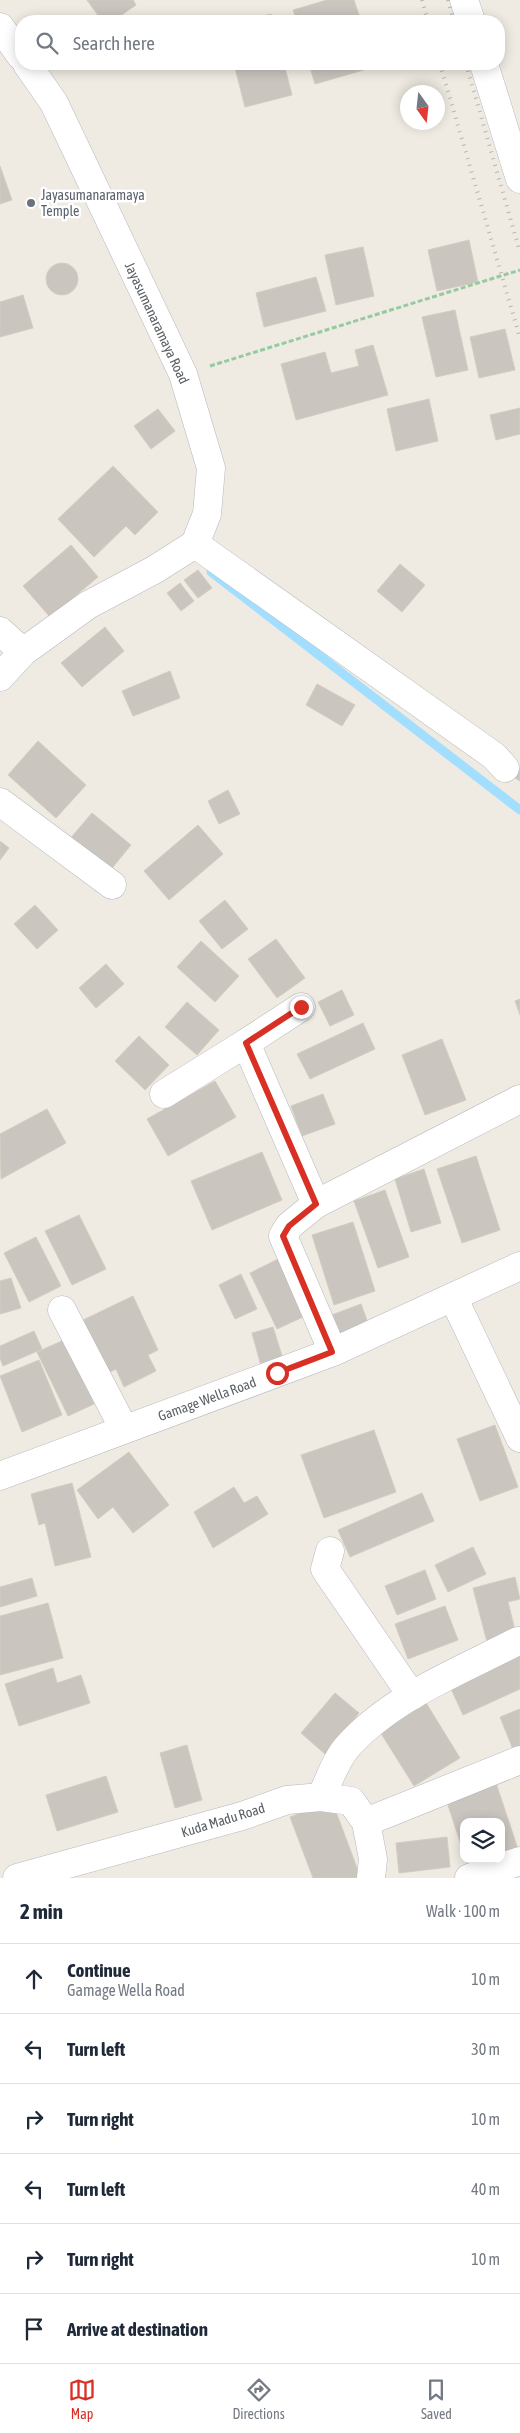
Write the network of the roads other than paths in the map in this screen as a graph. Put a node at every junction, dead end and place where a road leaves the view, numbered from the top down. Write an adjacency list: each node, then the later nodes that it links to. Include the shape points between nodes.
1 (464, 0): 2 (street)
2 (469, 15)
3 (0, 27): 4 (street)
4 (15, 48)
5 (30, 70): 8 (street, Jayasumanaramaya Road, via 54,102 184,374 211,468 208,514)
6 (486, 70): 7 (street)
7 (520, 179)
8 (195, 544): 10 (street, via 88,605); 12 (street, via 494,756)
9 (0, 631): 10 (street)
10 (23, 652): 11 (street)
11 (0, 677)
12 (504, 768)
13 (0, 802): 14 (street)
14 (112, 885)
15 (301, 1007): 16 (street)
16 (246, 1043): 17 (street); 19 (street)
17 (164, 1094)
18 (520, 1099): 19 (street)
19 (316, 1204): 23 (street, via 289,1226 283,1236)
20 (520, 1266): 21 (street, Gamage Wella Road)
21 (453, 1297): 23 (street, Gamage Wella Road); 25 (street)
22 (62, 1310): 24 (street)
23 (332, 1352): 24 (street, Gamage Wella Road)
24 (124, 1429): 26 (street, Gamage Wella Road)
25 (520, 1438)
26 (0, 1476)
27 (330, 1551): 29 (street, via 325,1570)
28 (518, 1641): 29 (street)
29 (412, 1696): 31 (street, via 378,1719 347,1747)
30 (520, 1760): 32 (street)
31 (321, 1797): 32 (street, Kuda Madu Road, via 351,1801); 34 (street, Kuda Madu Road, via 287,1800 242,1816)
32 (366, 1822): 35 (street, Kuda Madu Road, via 373,1859)
33 (520, 1861): 36 (street)
34 (17, 1878)
35 (371, 1878)
36 (469, 1878)

